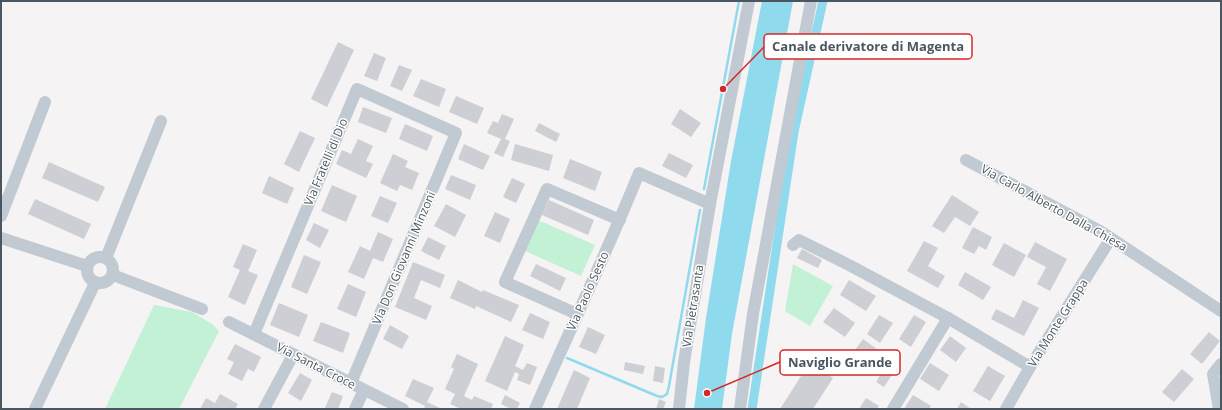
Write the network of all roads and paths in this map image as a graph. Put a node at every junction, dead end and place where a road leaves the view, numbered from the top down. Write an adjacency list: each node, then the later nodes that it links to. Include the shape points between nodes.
1 (749, 1): 7 (street, Via Pietrasanta)
2 (811, 1): 34 (street, via 752,314)
3 (46, 102): 8 (street)
4 (161, 121): 13 (street)
5 (456, 133): 22 (street, Via Fratelli di Dio, via 357,89); 26 (street, Via Don Giovanni Minzoni)
6 (966, 160): 11 (street, Via Carlo Alberto Dalla Chiesa)
7 (710, 204): 9 (street, Via Paolo Sesto, via 639,173); 33 (street, Via Pietrasanta, via 684,362)
8 (1, 216)
9 (620, 220): 19 (street, Via Paolo Sesto); 19 (street, via 547,189 505,282)
10 (1, 238): 14 (street)
11 (1111, 238): 18 (street, Via Carlo Alberto Dalla Chiesa); 25 (street, Via Monte Grappa)
12 (793, 245): 20 (street, via 799,240)
13 (106, 258): 14 (street, via 93,259); 15 (street, via 113,267)
14 (87, 266): 16 (street, via 87,274)
15 (113, 275): 16 (street, via 107,282); 17 (street)
16 (95, 283): 28 (street)
17 (202, 310)
18 (1221, 311)
19 (577, 314): 32 (street, Via Paolo Sesto)
20 (948, 318): 25 (street); 35 (street)
21 (229, 322): 22 (street, Via Santa Croce)
22 (254, 334): 23 (street, Via Santa Croce)
23 (293, 355): 26 (street, Via Santa Croce); 29 (street)
24 (1221, 364): 37 (street, via 1213,374)
25 (1030, 367): 36 (street, Via Monte Grappa)
26 (351, 383): 27 (street, Via Santa Croce)
27 (364, 390): 30 (street); 31 (street, Via Santa Croce)
28 (35, 409)
29 (264, 409)
30 (355, 409)
31 (403, 409)
32 (535, 409)
33 (679, 409)
34 (740, 409)
35 (893, 409)
36 (1006, 409)
37 (1219, 409)

